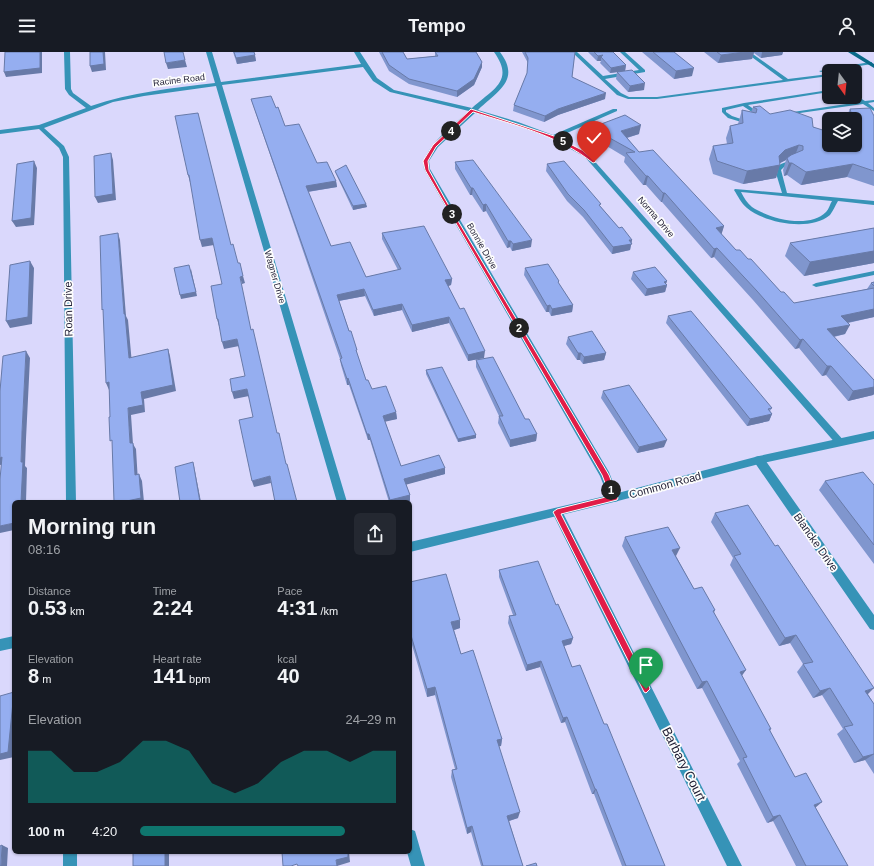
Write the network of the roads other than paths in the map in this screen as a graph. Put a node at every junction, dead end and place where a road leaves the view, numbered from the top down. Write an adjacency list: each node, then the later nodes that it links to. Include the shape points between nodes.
1 (67, 52): 21 (street, via 68,89)
2 (209, 52): 16 (street, Wagner Drive)
3 (357, 52): 10 (street)
4 (497, 52): 22 (street, via 506,68 506,78)
5 (584, 52): 9 (lane)
6 (622, 52): 14 (lane, via 643,71)
7 (747, 52): 15 (lane)
8 (852, 52): 11 (main road)
9 (575, 53): 14 (lane)
10 (364, 65): 16 (street, Racine Road); 22 (street, via 373,79 392,91)
11 (873, 65): 12 (lane); 15 (lane, via 797,75)
12 (862, 69)
13 (822, 76): 15 (lane)
14 (601, 78): 15 (lane, via 619,94 628,98 675,96)
15 (786, 80)
16 (218, 85): 21 (street, Racine Road, via 132,96); 42 (street, Wagner Drive)
17 (822, 92): 20 (lane)
18 (874, 101): 19 (lane)
19 (864, 103): 24 (lane); 25 (lane)
20 (744, 104): 26 (lane, via 761,119); 27 (lane, via 727,107 724,112 730,117)
21 (90, 108): 28 (street, Racine Road)
22 (472, 110): 30 (street, Norma Drive); 40 (street, Bonnie Drive, via 435,146 426,161 427,170 605,475)
23 (615, 110): 30 (street)
24 (874, 110)
25 (777, 115)
26 (769, 116)
27 (750, 123)
28 (40, 127): 29 (street, Racine Road); 41 (street, Roan Drive, via 62,147 66,157)
29 (0, 132)
30 (553, 137): 38 (street, Norma Drive, via 580,150 594,162)
31 (795, 160): 32 (lane, via 782,165 778,170)
32 (785, 194): 33 (lane); 33 (lane, via 737,190 752,210 767,217 786,221 810,222 823,217)
33 (836, 199): 34 (lane)
34 (874, 203)
35 (874, 274): 36 (street)
36 (816, 285)
37 (874, 435): 38 (street, Common Road)
38 (840, 442): 39 (street, Common Road)
39 (759, 460): 40 (street, Common Road); 45 (street, Blancke Drive)
40 (614, 498): 43 (street, Common Road)
41 (71, 500)
42 (341, 500)
43 (557, 512): 44 (street, Common Road); 52 (street, Barbary Court)
44 (412, 547)
45 (874, 625)
46 (12, 642): 47 (street)
47 (0, 645)
48 (412, 844): 51 (street)
49 (70, 854): 50 (street)
50 (70, 866)
51 (418, 866)
52 (735, 866)

